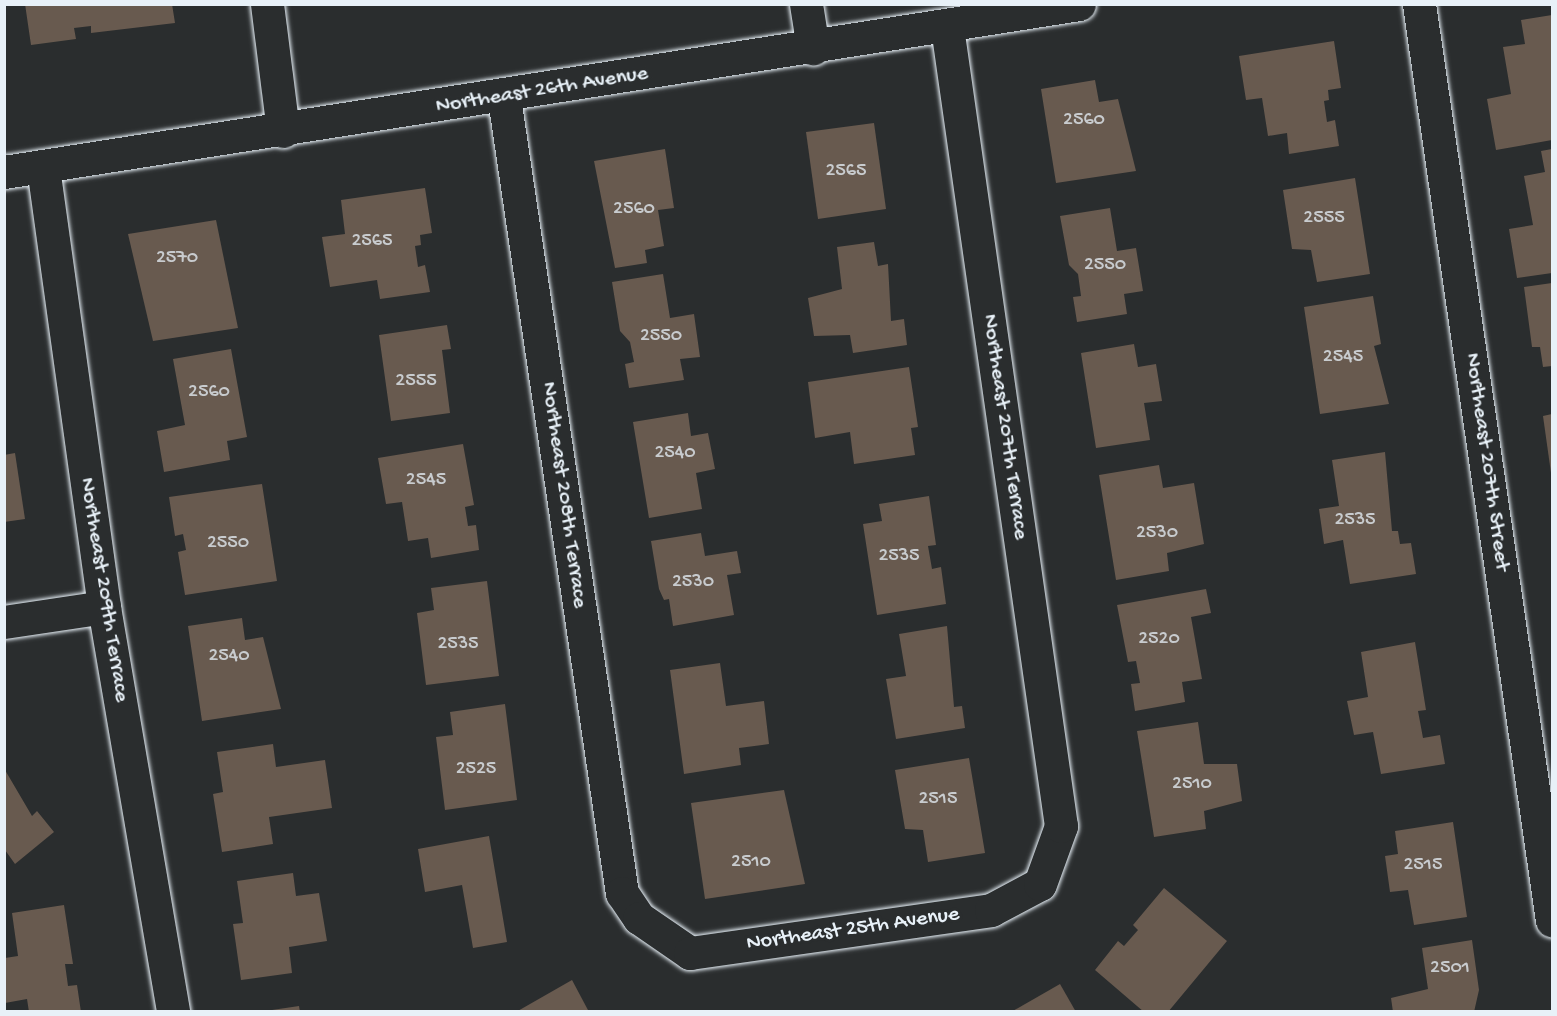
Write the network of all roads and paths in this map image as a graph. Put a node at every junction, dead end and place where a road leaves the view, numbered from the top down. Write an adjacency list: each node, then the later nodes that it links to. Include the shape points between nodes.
1 (267, 4): 8 (street)
2 (806, 4): 6 (street)
3 (1078, 4): 5 (street, Northeast 26th Avenue)
4 (1419, 4): 15 (street, Northeast 207th Street)
5 (947, 27): 6 (street, Northeast 26th Avenue); 13 (street, Northeast 207th Terrace)
6 (813, 48): 7 (street, Northeast 26th Avenue)
7 (504, 98): 8 (street, Northeast 26th Avenue); 14 (street, Northeast 208th Terrace)
8 (283, 130): 9 (street, Northeast 26th Avenue)
9 (43, 167): 10 (street, Northeast 26th Avenue); 11 (street, Northeast 209th Terrace)
10 (4, 172)
11 (104, 607): 12 (street); 16 (street, Northeast 209th Terrace)
12 (4, 622)
13 (1061, 826): 14 (street, Northeast 25th Avenue, via 1040,884 991,910 690,953 639,918)
14 (622, 893)
15 (1552, 920)
16 (173, 1011)

